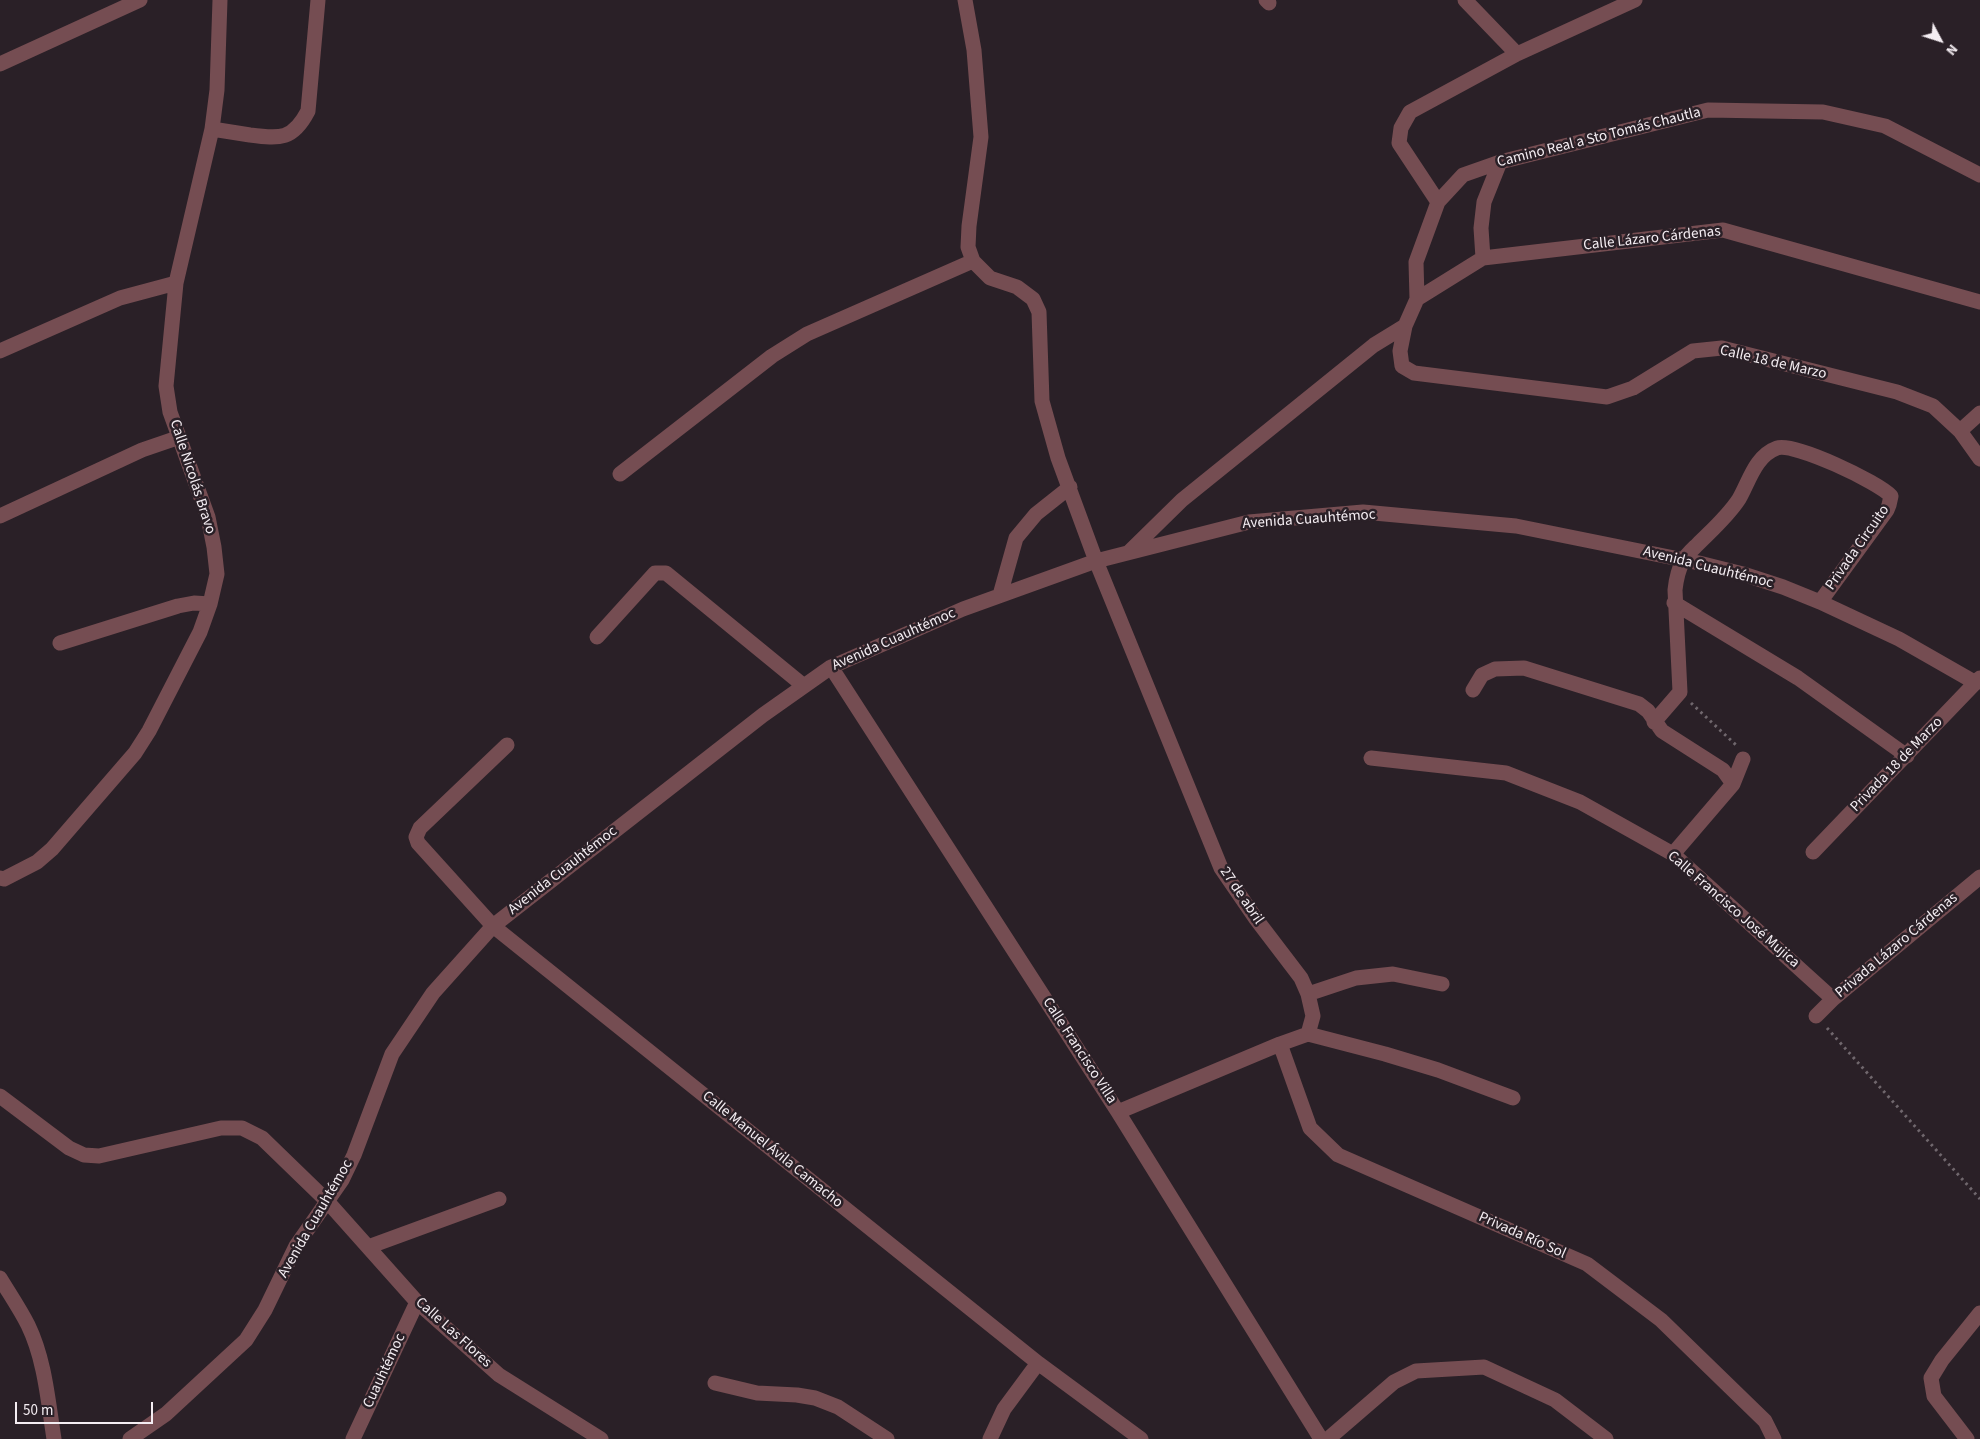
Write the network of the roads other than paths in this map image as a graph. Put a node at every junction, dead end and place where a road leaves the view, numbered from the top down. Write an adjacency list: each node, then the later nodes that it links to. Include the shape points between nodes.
1 (140, 0): 8 (street)
2 (220, 0): 9 (street, Calle Nicolás Bravo, via 217,90)
3 (318, 0): 9 (street, via 308,111 302,123 294,131 274,138)
4 (965, 0): 14 (street, via 974,50 981,137 969,226 968,247)
5 (1465, 0): 7 (street)
6 (1635, 0): 7 (street)
7 (1517, 54): 12 (street, via 1410,112 1401,128 1399,142)
8 (0, 64)
9 (212, 129): 15 (street, Calle Nicolás Bravo)
10 (1500, 162): 11 (street, Camino Real a Sto Tomás Chautla, via 1708,110 1823,112 1885,126); 12 (street, Camino Real a Sto Tomás Chautla, via 1463,176); 13 (street, via 1484,202 1480,228)
11 (1980, 175)
12 (1438, 202): 16 (street, Camino Real a Sto Tomás Chautla, via 1416,262)
13 (1483, 258): 16 (street, Calle Lázaro Cárdenas); 17 (street, Calle Lázaro Cárdenas, via 1723,230)
14 (972, 261): 24 (street, via 807,334 772,356); 25 (street, 27 de abril, via 990,278 1017,287 1033,299 1039,312 1042,401)
15 (176, 283): 19 (street, via 120,298); 22 (street, Calle Nicolás Bravo, via 166,386 170,412)
16 (1417, 299): 18 (street)
17 (1980, 302)
18 (1405, 326): 21 (street, Calle 18 de Marzo, via 1400,351 1402,366 1414,373 1607,397 1633,388 1693,352 1722,348 1897,392 1933,406); 27 (street, via 1374,345 1182,500)
19 (0, 351)
20 (1980, 413): 21 (street)
21 (1960, 431): 23 (street, Calle 18 de Marzo)
22 (180, 437): 26 (street, via 142,450); 33 (street, Calle Nicolás Bravo, via 208,517 214,547 216,574)
23 (1980, 459)
24 (620, 474)
25 (1070, 487): 29 (street, 27 de abril); 30 (street, via 1036,514 1016,538)
26 (0, 516)
27 (1130, 551): 28 (street, Avenida Cuauhtémoc, via 1249,522 1362,512 1516,526); 29 (street, Avenida Cuauhtémoc)
28 (1683, 560): 31 (street, Avenida Cuauhtémoc, via 1743,574); 31 (street, Privada Circuito, via 1726,515 1766,456 1776,448 1798,450 1854,472 1885,490 1891,500); 32 (street, via 1676,579)
29 (1096, 561): 30 (street, Avenida Cuauhtémoc); 52 (street, 27 de abril, via 1221,868 1301,978)
30 (1000, 595): 36 (street, Avenida Cuauhtémoc)
31 (1820, 602): 37 (street, Avenida Cuauhtémoc)
32 (1674, 603): 40 (street, via 1680,692); 42 (street, via 1798,678)
33 (210, 604): 35 (street, via 178,606); 49 (street, Calle Nicolás Bravo, via 200,632 135,753 52,848 37,862)
34 (597, 636): 38 (street, via 655,573 666,573)
35 (60, 643)
36 (831, 667): 38 (street, Avenida Cuauhtémoc); 59 (street, Calle Francisco Villa)
37 (1978, 681): 42 (street, Privada 18 de Marzo)
38 (804, 686): 50 (street, Avenida Cuauhtémoc)
39 (1473, 690): 40 (street, via 1482,675 1495,669 1524,668 1639,704)
40 (1654, 722): 45 (street, via 1662,731 1723,770)
41 (507, 745): 50 (street, Calle Manuel Ávila Camacho, via 420,828 416,837)
42 (1907, 756): 46 (street, Privada 18 de Marzo)
43 (1370, 758): 47 (street, Calle Francisco José Mujica, via 1506,773 1580,802)
44 (1743, 759): 45 (street)
45 (1734, 784): 47 (street)
46 (1813, 852)
47 (1673, 854): 53 (street, Calle Francisco José Mujica)
48 (1980, 877): 53 (street, Privada Lázaro Cárdenas)
49 (1, 882)
50 (493, 926): 61 (street, Avenida Cuauhtémoc, via 434,992 392,1054 354,1155); 66 (street, Calle Manuel Ávila Camacho)
51 (1442, 984): 52 (street, via 1393,974 1356,978)
52 (1308, 994): 55 (street, 27 de abril, via 1313,1016)
53 (1833, 999): 54 (street, Privada Lázaro Cárdenas)
54 (1816, 1016)
55 (1308, 1034): 56 (street); 58 (street, via 1438,1070)
56 (1280, 1044): 59 (street); 78 (street, Privada Río Sol, via 1310,1128 1338,1155 1587,1264 1661,1320 1765,1421)
57 (0, 1096): 61 (street, Calle Las Flores, via 69,1148 84,1155 99,1156 221,1128 242,1128 262,1138)
58 (1513, 1098)
59 (1118, 1112): 75 (street, Calle Francisco Villa)
60 (499, 1199): 62 (street)
61 (327, 1201): 62 (street, Calle Las Flores); 69 (street, Avenida Cuauhtémoc, via 296,1246 265,1310 246,1340 166,1414)
62 (368, 1247): 64 (street, Calle Las Flores)
63 (0, 1278): 68 (street, via 28,1326 37,1349)
64 (417, 1302): 70 (street, Cuauhtémoc); 71 (street, Calle Las Flores, via 499,1375)
65 (1980, 1313): 79 (street, via 1931,1378 1934,1396)
66 (1038, 1363): 73 (street, via 1004,1410); 74 (street, Calle Manuel Ávila Camacho)
67 (716, 1383): 72 (street, via 757,1393 815,1398 838,1407)
68 (54, 1439)
69 (130, 1439)
70 (353, 1439)
71 (601, 1439)
72 (887, 1439)
73 (990, 1439)
74 (1141, 1439)
75 (1321, 1439)
76 (1328, 1439): 77 (street, via 1394,1382 1416,1371 1484,1367 1555,1400)
77 (1606, 1439)
78 (1774, 1439)
79 (1967, 1439)

